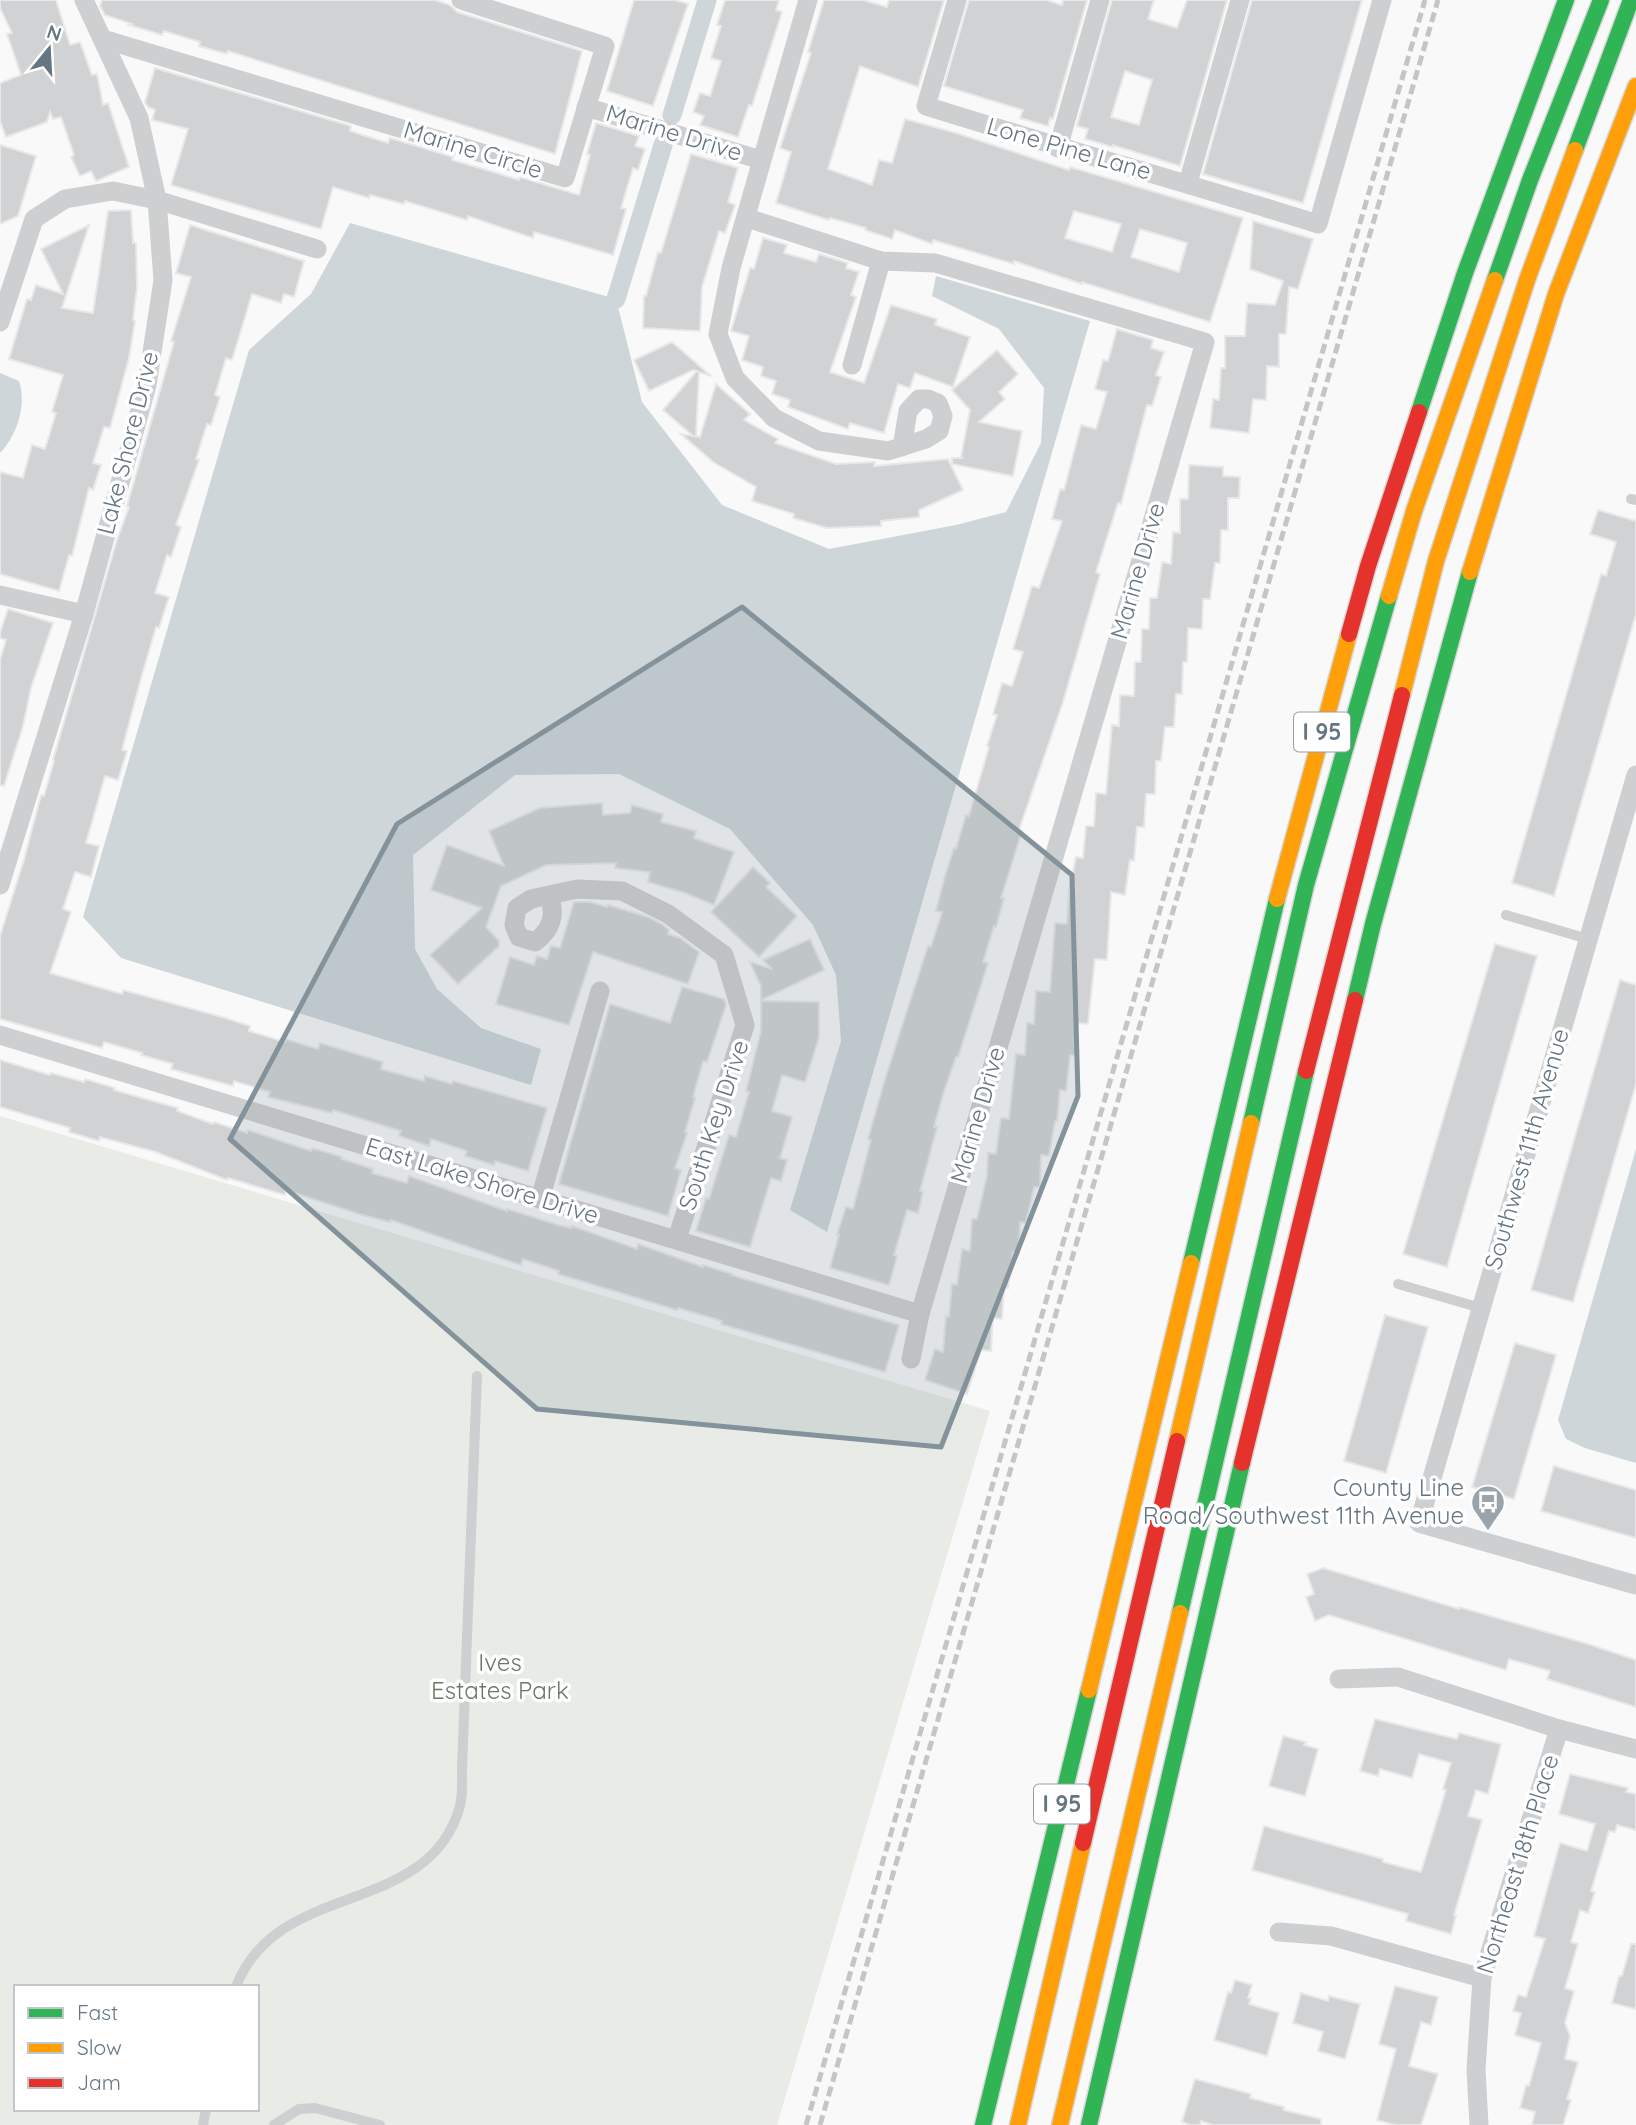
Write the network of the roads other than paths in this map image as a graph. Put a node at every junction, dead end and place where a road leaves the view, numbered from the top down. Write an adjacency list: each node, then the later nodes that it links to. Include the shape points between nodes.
1 (84, 0): 11 (street, Lake Shore Drive)
2 (461, 0): 13 (street, Marine Circle, via 605,46)
3 (807, 0): 15 (street, Marine Drive)
4 (957, 0): 14 (street, Lone Pine Lane, via 926,106)
5 (1100, 0): 14 (street)
6 (1240, 0): 16 (street)
7 (1381, 0): 16 (street, Lone Pine Lane, via 1318,224)
8 (1566, 0): 49 (highway, I 95, via 1465,273 1376,541 1312,767)
9 (1601, 0): 50 (highway, via 1530,180 1413,510 1306,885)
10 (1631, 0): 51 (highway, via 1527,281 1436,561 1314,1038)
11 (103, 39): 13 (street, Marine Circle, via 565,178); 17 (street, Lake Shore Drive, via 139,118)
12 (1636, 86): 52 (highway, via 1556,294 1458,610 1380,898 1234,1496)
13 (586, 107): 15 (street, Marine Drive)
14 (1058, 148): 16 (street, Lone Pine Lane)
15 (761, 160): 18 (street, Marine Drive)
16 (1188, 183)
17 (157, 200): 19 (street); 21 (street, via 113,191 65,199 34,219); 25 (street, Lake Shore Drive, via 163,280 147,385)
18 (747, 218): 20 (street, Marine Drive); 23 (street, via 718,334 735,378 774,418 819,441 888,451)
19 (317, 249)
20 (881, 261): 22 (street); 37 (street, Marine Drive, via 935,263 1205,342)
21 (0, 322)
22 (852, 365)
23 (902, 447)
24 (0, 595): 25 (street)
25 (84, 614): 27 (street, Lake Shore Drive)
26 (1636, 775): 30 (street, Southwest 11th Avenue)
27 (0, 885)
28 (549, 895): 34 (street, South Key Drive, via 577,889 622,891 668,914 724,955 746,1026)
29 (1506, 915): 30 (lane)
30 (1588, 939): 36 (street, Southwest 11th Avenue)
31 (600, 991): 33 (street)
32 (0, 1035): 33 (street, East Lake Shore Drive)
33 (540, 1199): 34 (street, East Lake Shore Drive)
34 (677, 1239): 37 (street, East Lake Shore Drive)
35 (1398, 1284): 36 (lane)
36 (1481, 1308): 40 (street, Southwest 11th Avenue, via 1419,1523)
37 (920, 1314): 38 (street)
38 (911, 1359)
39 (477, 1376): 46 (lane, via 461,1791 452,1827 422,1866 297,1919 265,1943 243,1969)
40 (1636, 1585)
41 (1339, 1679): 42 (street, via 1398,1677)
42 (1559, 1729): 43 (street); 45 (street, Northeast 18th Place)
43 (1636, 1749)
44 (1279, 1932): 45 (street, via 1331,1937)
45 (1482, 1978): 53 (street, Northeast 18th Place, via 1476,2070)
46 (237, 1985)
47 (274, 2125): 48 (lane, via 299,2109 315,2108)
48 (380, 2125)
49 (983, 2125)
50 (1018, 2125)
51 (1060, 2125)
52 (1089, 2125)
53 (1479, 2125)

